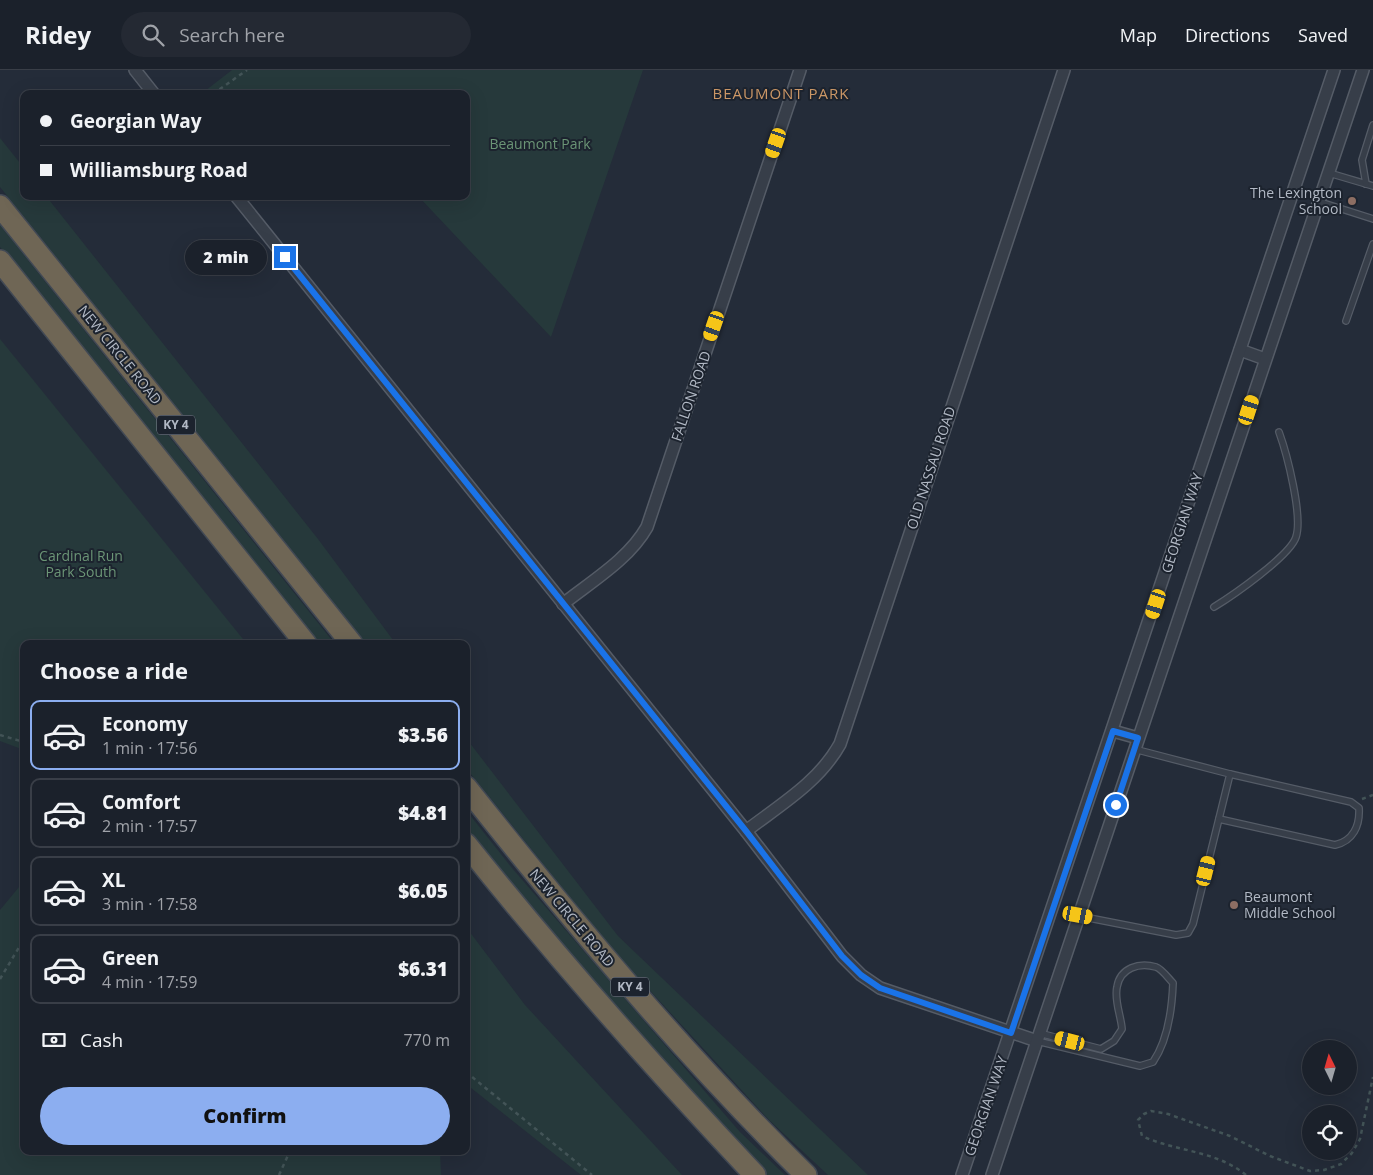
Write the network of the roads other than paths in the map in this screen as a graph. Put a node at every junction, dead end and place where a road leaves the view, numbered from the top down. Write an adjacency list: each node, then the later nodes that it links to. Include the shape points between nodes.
1 (135, 70): 6 (street)
2 (800, 70): 20 (street, FALLON ROAD, via 647,527 627,553)
3 (1064, 70): 29 (street, OLD NASSAU ROAD, via 840,744 817,776)
4 (1334, 70): 17 (street, GEORGIAN WAY)
5 (1363, 70): 8 (street, GEORGIAN WAY)
6 (151, 90)
7 (1373, 125): 9 (lane, via 1362,160)
8 (1329, 173): 9 (lane); 11 (street, GEORGIAN WAY)
9 (1370, 185)
10 (239, 200): 20 (street)
11 (1320, 202): 13 (lane); 18 (street, GEORGIAN WAY)
12 (0, 206): 23 (highway, NEW CIRCLE ROAD / KY 4)
13 (1373, 219)
14 (1373, 244): 16 (lane)
15 (0, 261): 22 (highway, KY 4)
16 (1346, 321)
17 (1240, 350): 18 (street); 24 (street, GEORGIAN WAY)
18 (1265, 358): 25 (street, GEORGIAN WAY)
19 (1279, 432): 21 (lane, via 1299,519 1296,539 1253,580)
20 (563, 604): 29 (street)
21 (1214, 607)
22 (303, 640)
23 (349, 640)
24 (1113, 731): 25 (street); 32 (street, GEORGIAN WAY)
25 (1136, 744): 26 (lane); 31 (street, GEORGIAN WAY)
26 (1230, 774): 28 (lane); 28 (lane, via 1351,802 1359,808 1360,821 1352,836 1335,845)
27 (470, 792): 36 (highway, NEW CIRCLE ROAD / KY 4, via 618,974)
28 (1219, 819): 31 (lane, via 1188,933 1176,936)
29 (746, 831): 32 (street, via 842,956 861,975 880,988 904,998)
30 (470, 849): 35 (highway, KY 4, via 589,994)
31 (1078, 915): 33 (street, GEORGIAN WAY)
32 (1011, 1033): 33 (street); 34 (street, GEORGIAN WAY)
33 (1038, 1037): 33 (lane, via 1140,1066 1153,1062 1162,1049 1173,983 1158,968 1129,968 1116,987 1122,1029 1114,1041 1101,1048); 37 (street, GEORGIAN WAY)
34 (965, 1174)
35 (755, 1175)
36 (806, 1175)
37 (992, 1175)

